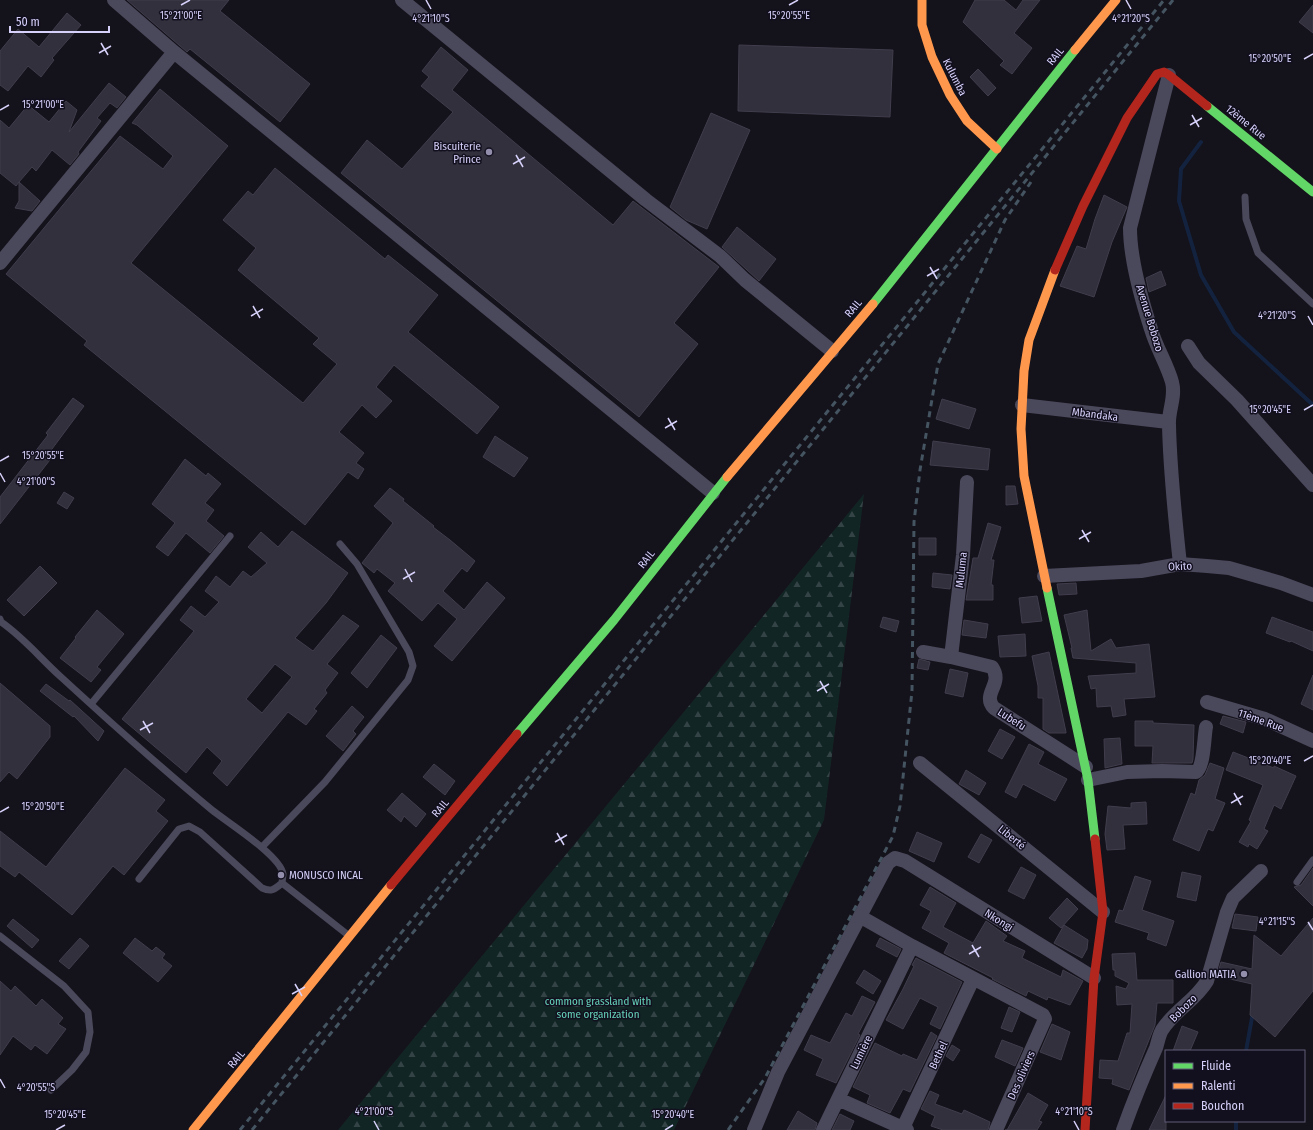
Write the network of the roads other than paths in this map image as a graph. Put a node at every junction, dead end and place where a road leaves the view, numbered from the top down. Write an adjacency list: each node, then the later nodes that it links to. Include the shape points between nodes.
1 (114, 0): 5 (street)
2 (402, 0): 13 (street, via 646,200 720,256 745,280)
3 (922, 0): 7 (main road, Kulumba, via 922,25 932,57 950,95 967,121)
4 (1116, 0): 7 (main road, RAIL)
5 (174, 52): 10 (street); 18 (street)
6 (1167, 73): 8 (main road, 12ème Rue); 14 (main road, via 1157,74 1127,118 1083,206 1050,282 1029,340); 15 (street, Avenue Bobozo, via 1130,228 1130,238 1138,282 1151,329 1172,384 1173,400)
7 (998, 148): 13 (main road, RAIL)
8 (1313, 192)
9 (1245, 197): 11 (lane, via 1246,219 1258,253)
10 (0, 263)
11 (1313, 304)
12 (1188, 346): 17 (street, via 1199,363 1237,400)
13 (832, 351): 18 (main road, RAIL)
14 (1022, 405): 15 (street, Mbandaka); 22 (main road, via 1024,476)
15 (1168, 422): 21 (street, Avenue Bobozo)
16 (967, 482): 26 (street, Muluma, via 963,555)
17 (1313, 486)
18 (713, 493): 42 (main road, RAIL, via 614,620 431,836)
19 (230, 536): 28 (lane)
20 (340, 544): 33 (lane, via 357,564 401,638 409,652 412,666 408,680 325,782)
21 (1180, 564): 22 (street, Okito, via 1141,571); 23 (street, Okito, via 1229,568)
22 (1044, 576): 32 (main road)
23 (1313, 595)
24 (0, 621): 28 (lane, via 11,628)
25 (923, 652): 26 (street, Lubefu)
26 (951, 657): 32 (street, Lubefu, via 992,667 996,672 996,679 990,704)
27 (1207, 702): 30 (street, 11ème Rue, via 1265,719)
28 (91, 704): 33 (lane, via 159,766)
29 (1206, 727): 32 (street, via 1201,764 1196,772)
30 (1312, 737)
31 (920, 763): 39 (street, Liberté)
32 (1087, 773): 39 (main road)
33 (262, 847): 38 (lane, via 279,866 283,874)
34 (1313, 860): 37 (lane)
35 (1261, 872): 54 (street, Bobozo, via 1233,898 1208,981 1162,1031)
36 (139, 879): 38 (lane, via 179,829 189,826 200,832 262,888 270,891)
37 (1297, 882)
38 (282, 883): 42 (lane)
39 (1103, 912): 44 (main road)
40 (861, 917): 43 (street); 44 (street, Nkongi, via 888,864 895,858 905,861); 50 (street, via 778,1072)
41 (0, 936): 46 (lane, via 64,986 88,1012 90,1032 86,1052)
42 (350, 937): 49 (main road, RAIL)
43 (912, 946): 45 (street); 47 (street, Lumière)
44 (1094, 978): 53 (main road)
45 (973, 979): 48 (street, Bethel); 52 (street, Des oliviers, via 1043,1015 1045,1019)
46 (51, 1090)
47 (838, 1099): 48 (street); 51 (street, Lumière)
48 (904, 1129)
49 (193, 1130)
50 (754, 1130)
51 (823, 1130)
52 (996, 1130)
53 (1085, 1130)
54 (1123, 1130)

